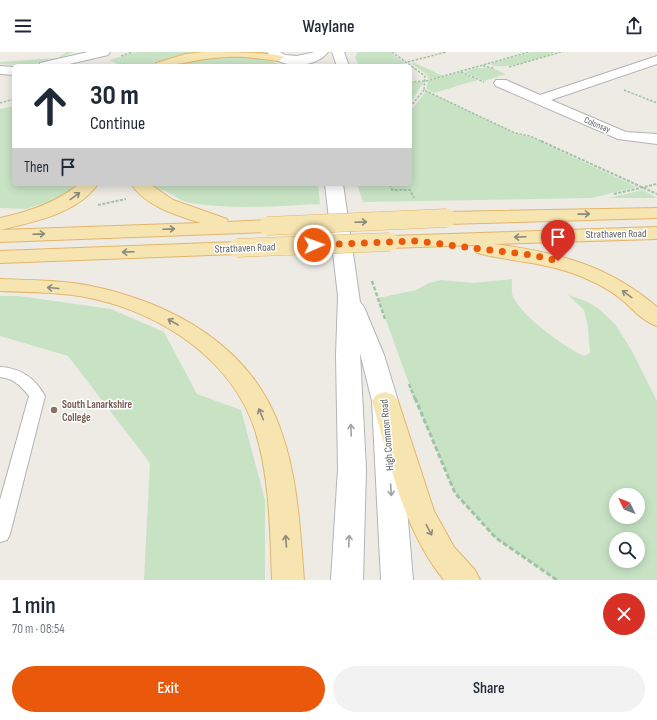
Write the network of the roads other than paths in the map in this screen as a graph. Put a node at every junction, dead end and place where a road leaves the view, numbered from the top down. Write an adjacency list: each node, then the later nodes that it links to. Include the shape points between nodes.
1 (104, 52): 5 (street)
2 (233, 52): 6 (main road); 9 (main road, via 186,58)
3 (322, 52): 6 (street, via 309,59); 10 (street)
4 (338, 52): 11 (street)
5 (83, 55): 8 (street)
6 (283, 59)
7 (657, 60): 15 (street)
8 (53, 64)
9 (167, 64)
10 (325, 64)
11 (342, 64)
12 (0, 70): 13 (street)
13 (12, 71)
14 (501, 83): 15 (street, Colonsay)
15 (540, 100): 16 (street, Colonsay, via 623,136)
16 (657, 139)
17 (88, 186): 21 (main road, one-way to 17, via 50,209 72,199)
18 (142, 186): 22 (main road, via 162,202)
19 (334, 186): 28 (street, High Common Road)
20 (657, 213): 22 (main road, Strathaven Road, one-way to 20, bridge)
21 (0, 224)
22 (232, 227): 24 (main road, Strathaven Road, one-way to 22)
23 (657, 233): 25 (main road, Strathaven Road, one-way to 25)
24 (0, 236)
25 (416, 241): 26 (main road, Strathaven Road, one-way to 26, bridge); 29 (main road, one-way to 25, via 611,283 558,261 532,255)
26 (0, 257)
27 (0, 285): 33 (main road, one-way to 27, via 283,500 268,430 256,401 224,359 205,343 156,312 127,302 91,292)
28 (348, 296): 31 (street, High Common Road, via 372,355); 34 (street, High Common Road, one-way to 28, via 352,469)
29 (657, 319)
30 (0, 372): 32 (lane, via 11,372 30,385 37,396)
31 (385, 401): 35 (street, High Common Road, one-way to 35); 36 (main road, one-way to 36, via 420,513 443,556)
32 (0, 534)
33 (288, 580)
34 (347, 580)
35 (397, 580)
36 (464, 580)

